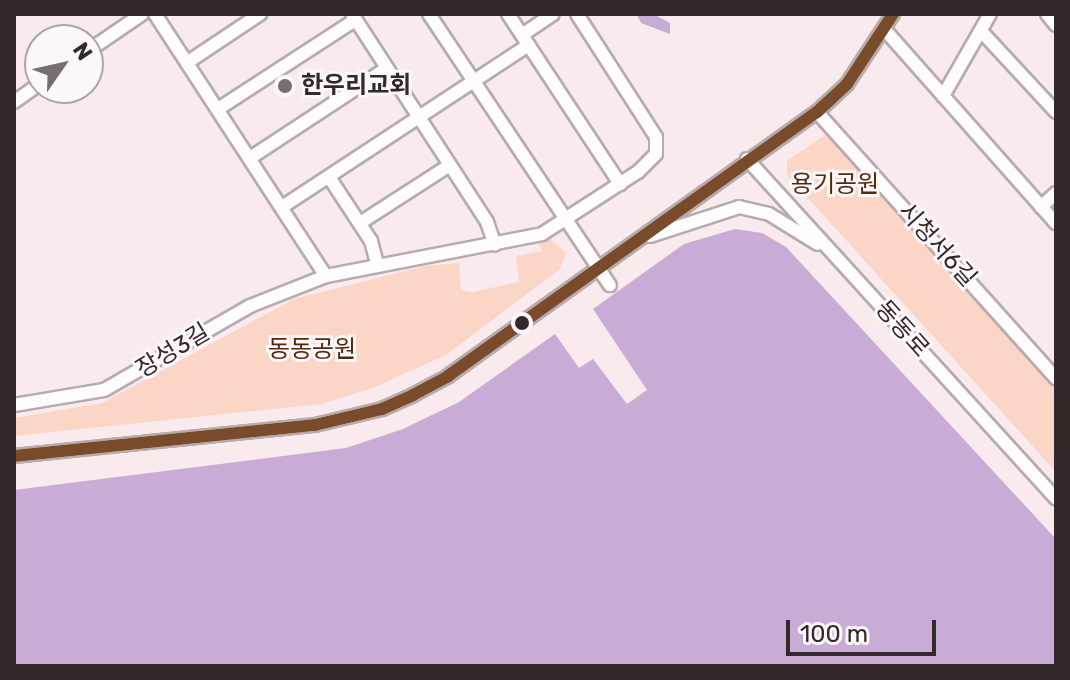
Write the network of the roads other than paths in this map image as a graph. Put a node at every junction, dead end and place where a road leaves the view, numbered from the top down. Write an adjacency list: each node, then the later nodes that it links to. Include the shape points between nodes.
1 (142, 14): 15 (street)
2 (155, 14): 17 (street)
3 (260, 14): 17 (street)
4 (429, 14): 19 (street)
5 (508, 14): 16 (street)
6 (553, 14): 16 (street)
7 (577, 14): 29 (street, 장성3길, via 659,145 647,164)
8 (893, 14): 13 (street)
9 (990, 14): 14 (street)
10 (1047, 14): 12 (street)
11 (354, 17): 18 (street); 21 (street)
12 (1056, 25)
13 (885, 30): 20 (street); 22 (street, via 847,84)
14 (981, 31): 20 (street); 23 (street)
15 (104, 40)
16 (525, 40): 19 (street); 29 (street)
17 (188, 62): 21 (street)
18 (387, 68): 24 (street); 25 (street)
19 (473, 81): 24 (street); 33 (street)
20 (943, 96): 32 (street)
21 (218, 109): 25 (street)
22 (817, 112): 26 (street); 43 (street, 시청서6길)
23 (1056, 112)
24 (418, 117): 27 (street); 28 (street)
25 (250, 158): 31 (street)
26 (747, 159): 36 (street); 38 (street, 동동로)
27 (450, 165): 34 (street); 37 (street, via 487,222)
28 (329, 177): 31 (street); 34 (street)
29 (620, 184): 33 (street, 장성3길)
30 (1056, 193): 32 (street)
31 (282, 207): 41 (street)
32 (1041, 207): 35 (street)
33 (564, 222): 37 (street, 장성3길, via 542,234); 40 (street)
34 (360, 223): 39 (street)
35 (1056, 223)
36 (632, 243): 38 (street, via 739,207 769,214); 40 (street)
37 (495, 245): 39 (street, 장성3길)
38 (834, 255): 46 (street, 동동로)
39 (377, 264): 41 (street, 장성3길)
40 (596, 269): 42 (street); 45 (street, via 448,376 382,409 315,425)
41 (326, 276): 44 (street, 장성3길, via 250,306 104,390)
42 (610, 285)
43 (1056, 378)
44 (14, 405)
45 (14, 456)
46 (1056, 498)

